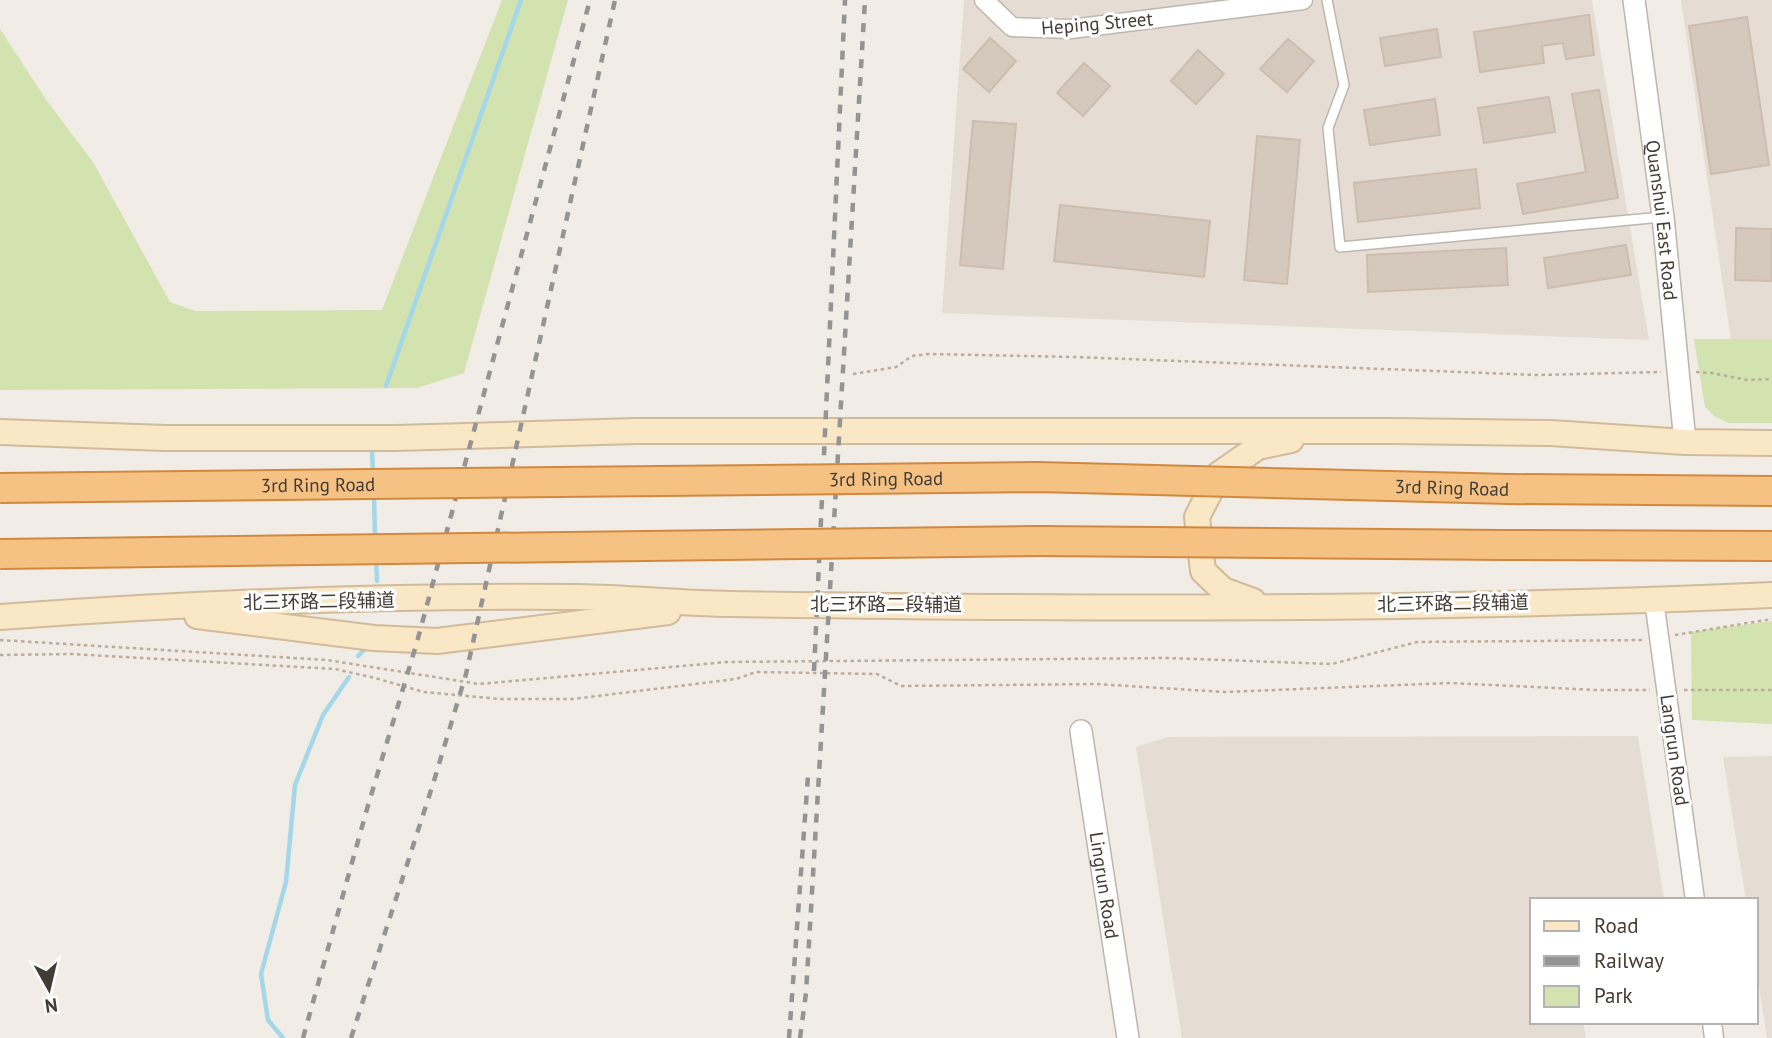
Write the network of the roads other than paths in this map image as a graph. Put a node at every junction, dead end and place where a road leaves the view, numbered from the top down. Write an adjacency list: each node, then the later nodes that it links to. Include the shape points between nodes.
1 (984, 0): 2 (street, Heping Street, via 1012,27 1071,29)
2 (1303, 0)
3 (1328, 0): 5 (lane, via 1344,85 1328,128 1340,247)
4 (1634, 0): 5 (street, Quanshui East Road)
5 (1663, 217): 8 (street, Quanshui East Road)
6 (1329, 431): 7 (main road, via 692,430 396,438); 8 (main road, via 1551,433); 18 (main road, via 1258,447 1219,474 1197,517 1203,571 1223,590)
7 (0, 432)
8 (1685, 442): 9 (main road)
9 (1772, 443)
10 (0, 488): 11 (highway, 3rd Ring Road, bridge, via 1037,477)
11 (1772, 491)
12 (1772, 546): 13 (highway, bridge, via 1025,541)
13 (0, 554)
14 (1772, 594): 15 (main road, 北三环路二段辅道)
15 (1654, 600): 18 (main road, 北三环路二段辅道); 21 (street, Langrun Road)
16 (725, 604): 17 (main road, 北三环路二段辅道, via 581,597); 17 (main road, via 437,641 374,639); 18 (main road, 北三环路二段辅道)
17 (127, 607): 19 (main road, 北三环路二段辅道)
18 (1269, 607)
19 (0, 617)
20 (1082, 731): 22 (street, Lingrun Road)
21 (1695, 898)
22 (1128, 1038)

